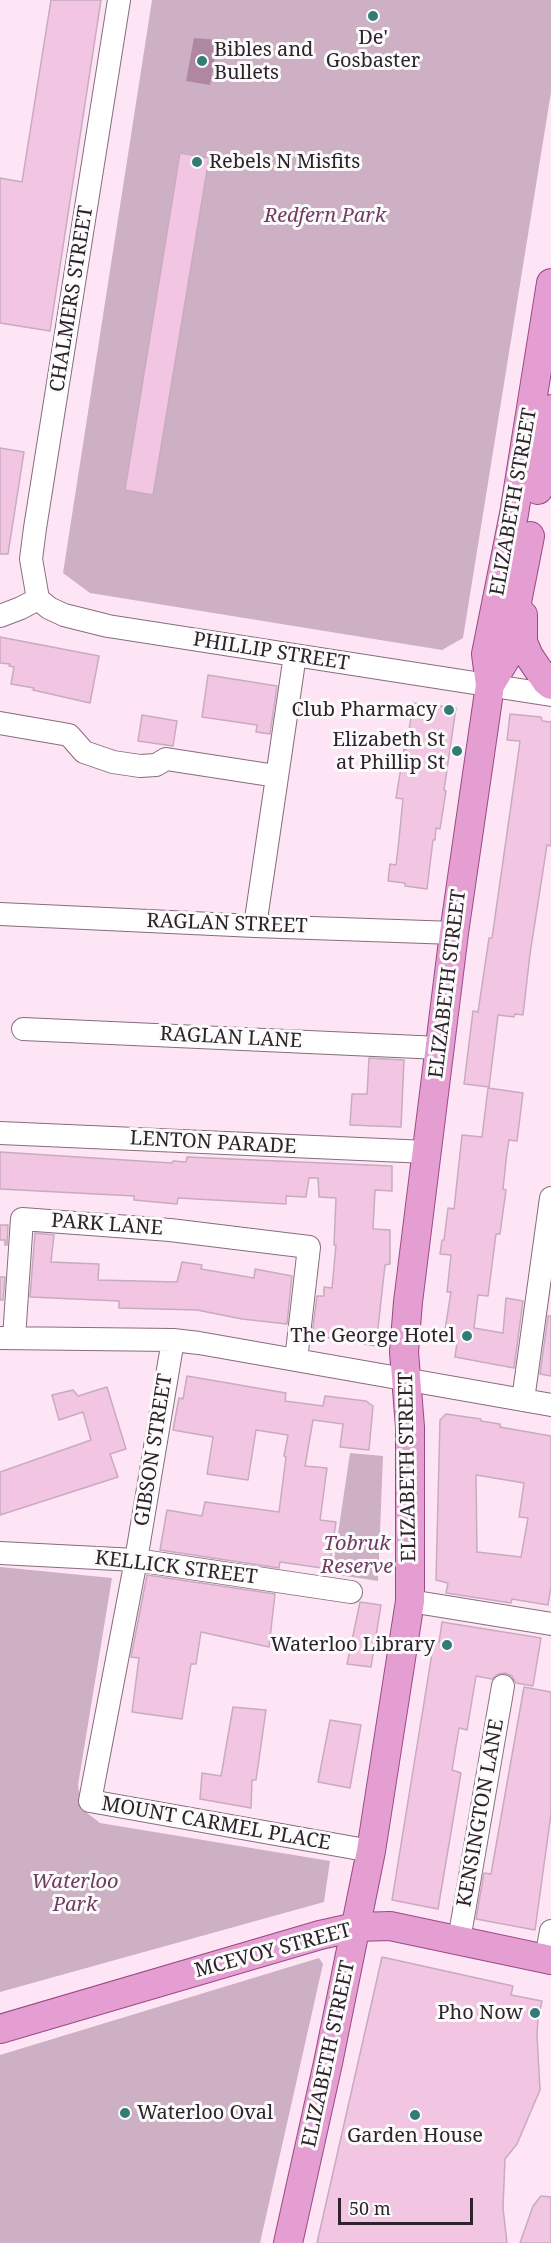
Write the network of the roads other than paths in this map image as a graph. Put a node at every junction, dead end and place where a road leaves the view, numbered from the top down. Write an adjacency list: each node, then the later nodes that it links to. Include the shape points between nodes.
1 (119, 0): 5 (street, CHALMERS STREET, via 35,528 31,559)
2 (551, 284): 8 (main road, ELIZABETH STREET, via 514,514 486,654)
3 (551, 409): 4 (main road, ELIZABETH STREET)
4 (520, 586): 8 (main road, ELIZABETH STREET, via 506,658); 9 (main road, via 523,642 529,657)
5 (38, 599): 6 (street); 7 (street, PHILLIP STREET, via 64,615 88,622)
6 (0, 616)
7 (295, 655): 8 (street, PHILLIP STREET); 12 (street)
8 (490, 685): 10 (street, PHILLIP STREET); 15 (main road, ELIZABETH STREET)
9 (551, 685)
10 (551, 695)
11 (0, 723): 12 (street, via 69,735 84,752 113,762 140,766 156,765 166,759)
12 (276, 776): 14 (street)
13 (0, 914): 14 (street, RAGLAN STREET)
14 (255, 926): 15 (street, RAGLAN STREET)
15 (454, 933): 17 (main road, ELIZABETH STREET)
16 (23, 1029): 17 (street, RAGLAN LANE)
17 (440, 1048): 19 (main road, ELIZABETH STREET)
18 (0, 1133): 19 (street, LENTON PARADE)
19 (427, 1152): 25 (main road, ELIZABETH STREET, via 404,1343)
20 (551, 1198): 21 (street)
21 (545, 1287): 26 (street)
22 (7, 1338): 23 (street); 24 (street, PARK LANE, via 22,1219 170,1230 309,1247)
23 (173, 1340): 24 (street); 29 (street, GIBSON STREET)
24 (296, 1360): 25 (street)
25 (406, 1380): 26 (street); 31 (main road, ELIZABETH STREET)
26 (523, 1400): 27 (street)
27 (551, 1405)
28 (0, 1552): 29 (street, KELLICK STREET)
29 (136, 1560): 30 (street, KELLICK STREET); 34 (street, MOUNT CARMEL PLACE, via 90,1801)
30 (351, 1592)
31 (410, 1601): 32 (street); 34 (main road, ELIZABETH STREET)
32 (551, 1622)
33 (503, 1686): 37 (street, KENSINGTON LANE)
34 (370, 1851): 35 (main road, ELIZABETH STREET)
35 (356, 1928): 37 (main road, MCEVOY STREET, via 382,1925); 39 (main road, MCEVOY STREET, via 320,1935); 40 (main road, ELIZABETH STREET)
36 (551, 1931): 38 (street)
37 (459, 1940): 38 (main road, MCEVOY STREET)
38 (549, 1960)
39 (0, 2029)
40 (288, 2243)

